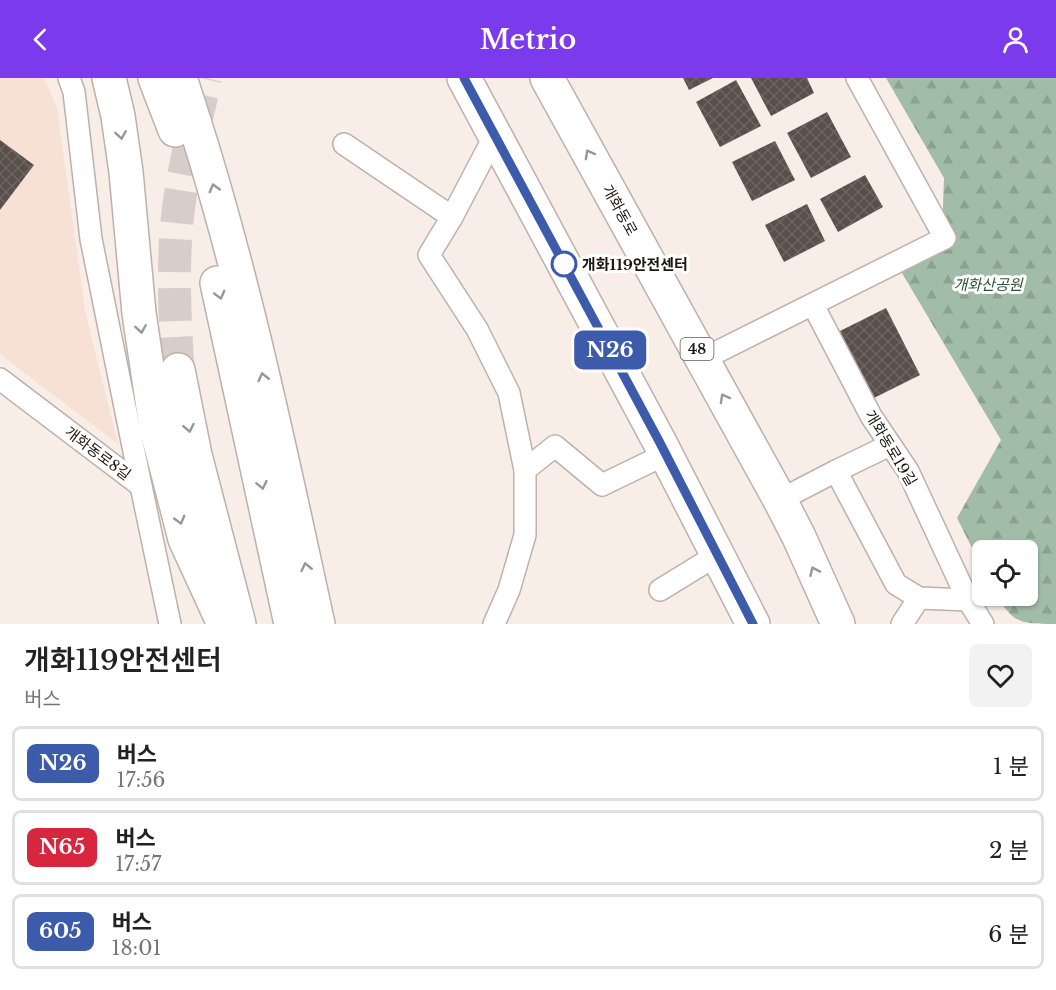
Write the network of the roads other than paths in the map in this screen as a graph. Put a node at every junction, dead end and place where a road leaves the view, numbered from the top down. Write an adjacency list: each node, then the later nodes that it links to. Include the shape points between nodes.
1 (69, 78): 19 (street, via 74,92 91,238)
2 (109, 78): 26 (main road, one-way to 26, via 126,172 139,313 156,427 185,539)
3 (155, 78): 28 (main road, one-way to 28, via 179,141 225,313)
4 (180, 78): 29 (main road, one-way to 4, via 253,332)
5 (464, 78): 8 (main road)
6 (547, 78): 12 (main road, 개화동로 / 48, one-way to 6)
7 (857, 78): 11 (street, via 945,238)
8 (495, 135): 10 (street); 16 (main road)
9 (344, 144): 10 (street)
10 (452, 217): 17 (street, via 429,255 477,329 509,393)
11 (813, 305): 12 (street); 15 (street, 개화동로19길, via 870,416)
12 (703, 359): 20 (main road, 개화동로 / 48, one-way to 12)
13 (178, 370): 27 (main road, one-way to 27, via 195,455)
14 (0, 379): 19 (street, 개화동로8길)
15 (890, 445): 18 (street); 24 (street, 개화동로19길, via 908,471)
16 (666, 454): 17 (street, via 602,485 555,446); 21 (main road)
17 (525, 470): 30 (street, via 525,535)
18 (836, 471): 20 (street); 23 (street, via 896,584)
19 (141, 486): 25 (street, 개화동로8길)
20 (780, 500): 32 (main road, 개화동로 / 48, one-way to 20)
21 (717, 555): 22 (street); 31 (main road)
22 (660, 590)
23 (920, 598): 24 (street); 33 (street)
24 (968, 600): 34 (street, 개화동로19길)
25 (170, 624)
26 (224, 624)
27 (239, 624)
28 (291, 624)
29 (318, 624)
30 (494, 624)
31 (753, 624)
32 (838, 624)
33 (902, 624)
34 (983, 624)

